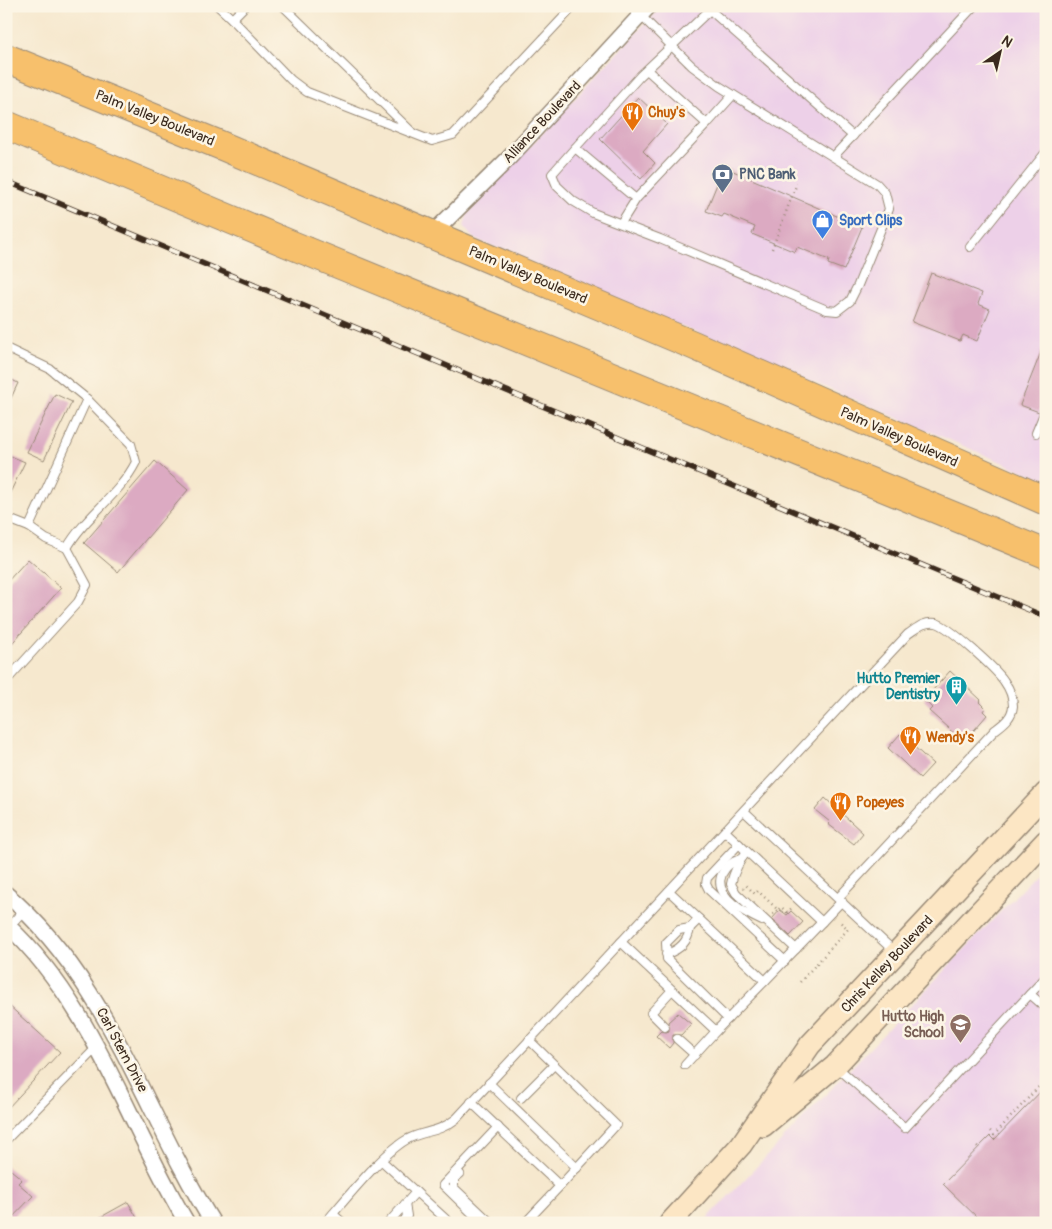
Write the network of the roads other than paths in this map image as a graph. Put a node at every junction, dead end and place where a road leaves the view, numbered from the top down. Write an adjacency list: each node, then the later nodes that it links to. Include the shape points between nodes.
1 (218, 6): 8 (lane)
2 (245, 6): 8 (lane)
3 (283, 6): 15 (lane)
4 (574, 6): 15 (lane, via 453,135 432,142)
5 (974, 6): 16 (lane)
6 (712, 8): 9 (lane); 16 (lane)
7 (640, 9): 9 (lane); 22 (street, Alliance Boulevard, via 507,160)
8 (232, 19): 15 (lane, via 291,80 307,92)
9 (672, 47): 11 (lane); 12 (lane, via 692,66)
10 (6, 58): 22 (highway, Palm Valley Boulevard)
11 (647, 70): 13 (lane); 17 (lane)
12 (733, 95): 13 (lane); 19 (lane)
13 (707, 124): 20 (lane)
14 (8, 127): 32 (highway)
15 (414, 134)
16 (852, 136): 19 (lane)
17 (575, 148): 20 (lane); 21 (lane, via 552,174 557,186 573,201)
18 (1046, 152): 23 (lane)
19 (834, 156): 21 (lane, via 877,184 889,202 858,286 850,301 837,311)
20 (636, 199): 21 (lane)
21 (621, 223)
22 (432, 234): 28 (highway, Palm Valley Boulevard)
23 (970, 247)
24 (6, 348): 25 (lane, via 50,369)
25 (86, 399): 30 (lane); 31 (lane, via 131,444 136,462 127,479 76,531)
26 (1046, 409): 27 (lane)
27 (1036, 433)
28 (1046, 501)
29 (6, 518): 30 (lane)
30 (30, 528): 31 (lane)
31 (67, 548): 33 (lane, via 87,585 78,602)
32 (1046, 554)
33 (6, 681)
34 (1046, 794): 53 (main road, Chris Kelley Boulevard)
35 (744, 811): 36 (lane); 43 (lane); 43 (lane, via 908,634 925,623 938,624 959,638 1003,680 1011,694 1013,707 1008,720)
36 (725, 831): 38 (lane); 41 (lane)
37 (1046, 841): 69 (main road, Chris Kelley Boulevard)
38 (739, 844): 39 (lane); 54 (lane, via 707,878 706,884)
39 (747, 852): 40 (lane); 47 (lane)
40 (740, 859): 46 (lane, via 731,884 736,893); 46 (lane, via 724,869 719,880 721,890 743,912)
41 (669, 891): 45 (lane); 50 (lane)
42 (6, 894): 44 (street, Carl Stern Drive)
43 (840, 899): 47 (lane); 53 (lane)
44 (24, 910): 48 (lane); 84 (street, Carl Stern Drive, via 64,954 93,995)
45 (699, 919): 49 (lane); 56 (lane)
46 (768, 921): 51 (lane)
47 (822, 922): 51 (lane)
48 (7, 927): 65 (street, Carl Stern Drive, via 48,968 81,1018)
49 (690, 928): 52 (lane, via 689,938 676,951); 52 (lane, via 679,930 666,943)
50 (621, 942): 57 (lane); 64 (lane)
51 (796, 949): 54 (lane)
52 (666, 954): 60 (lane)
53 (897, 954): 76 (main road, Chris Kelley Boulevard, via 810,1045)
54 (785, 961): 56 (lane)
55 (1046, 977): 58 (lane)
56 (765, 981): 60 (lane)
57 (672, 990): 61 (lane, via 651,1013); 62 (lane)
58 (1030, 994): 59 (lane); 69 (lane, via 905,1128)
59 (1046, 1008)
60 (728, 1019): 62 (lane)
61 (665, 1027)
62 (716, 1031): 66 (lane)
63 (678, 1039): 66 (lane)
64 (529, 1040): 67 (lane); 70 (lane)
65 (96, 1048): 75 (lane); 83 (street, Carl Stern Drive)
66 (695, 1054): 68 (lane)
67 (554, 1065): 71 (lane); 78 (lane, via 616,1125)
68 (685, 1065)
69 (835, 1066): 76 (main road, Chris Kelley Boulevard)
70 (489, 1083): 72 (lane); 78 (lane)
71 (521, 1098)
72 (471, 1102): 73 (lane); 77 (lane, via 448,1125 406,1140)
73 (498, 1127): 74 (lane); 79 (lane)
74 (492, 1134): 90 (lane, via 443,1185); 91 (lane, via 484,1149 454,1179 454,1188)
75 (6, 1140)
76 (741, 1145): 93 (main road, Chris Kelley Boulevard)
77 (382, 1161): 80 (lane); 82 (lane)
78 (577, 1168): 79 (lane)
79 (560, 1186): 92 (lane)
80 (416, 1192): 81 (lane); 89 (lane)
81 (405, 1204): 87 (lane); 88 (lane, via 407,1216)
82 (333, 1214): 85 (lane); 86 (lane)
83 (188, 1223)
84 (213, 1223)
85 (325, 1223)
86 (343, 1223)
87 (388, 1223)
88 (402, 1223)
89 (450, 1223)
90 (482, 1223)
91 (491, 1223)
92 (525, 1223)
93 (670, 1223)

